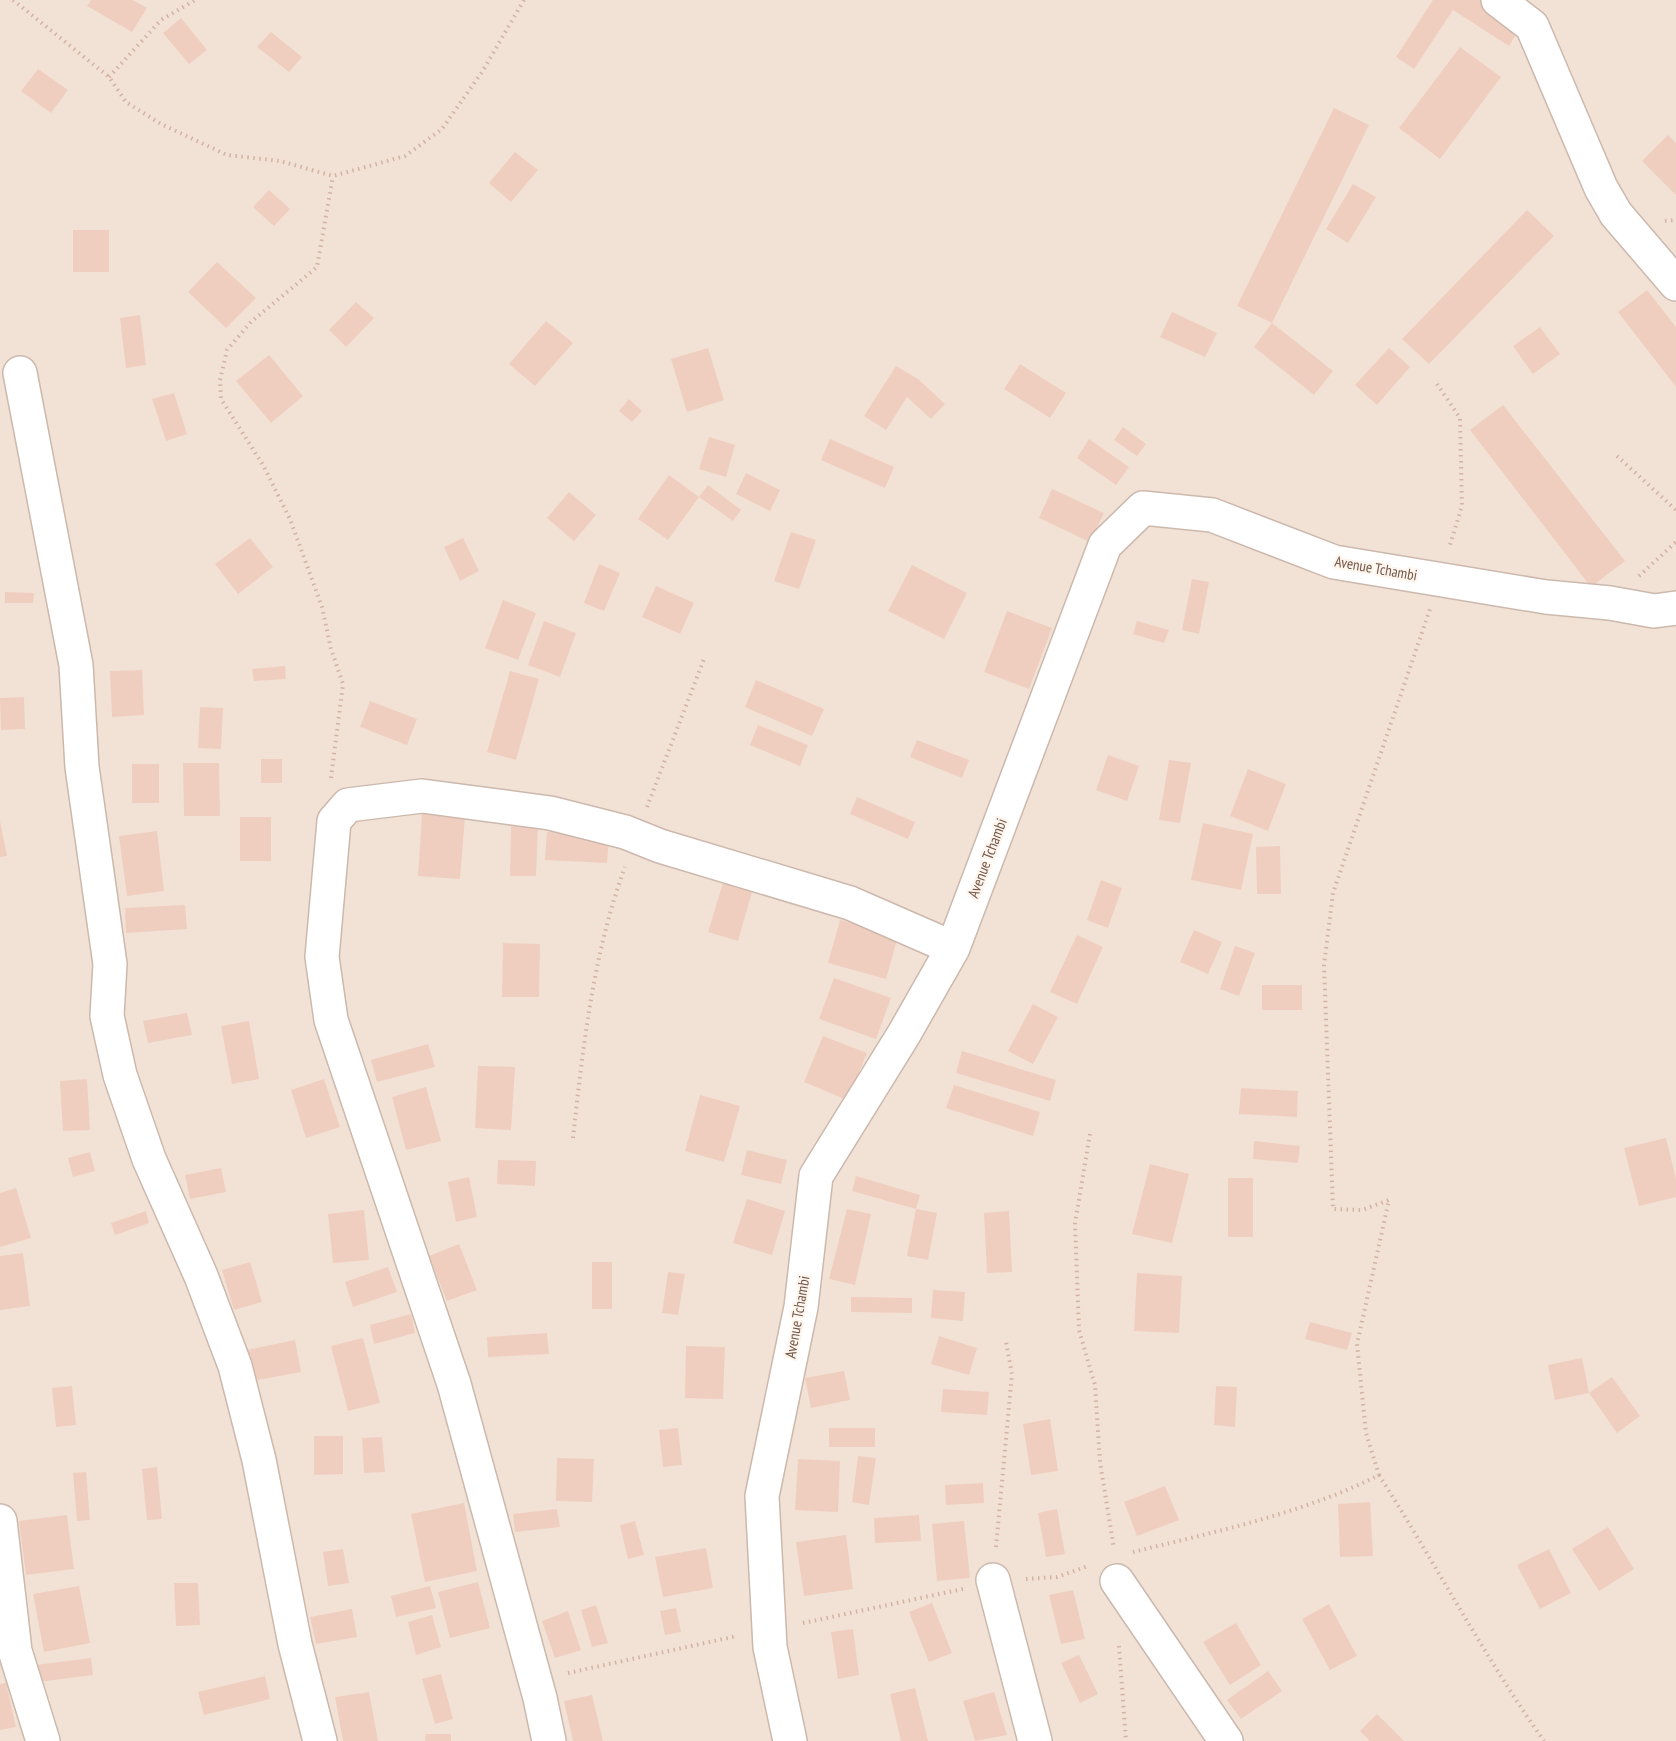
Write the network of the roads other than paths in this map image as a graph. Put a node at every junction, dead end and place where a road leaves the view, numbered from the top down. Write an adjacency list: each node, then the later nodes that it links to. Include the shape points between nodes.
1 (1498, 0): 2 (street, via 1532,26 1601,188 1616,214)
2 (1676, 284)
3 (20, 373): 10 (street, via 76,665 82,767 110,964 107,1017 120,1075 149,1159 201,1275 235,1366)
4 (1676, 608): 5 (street, Avenue Tchambi, via 1654,611 1546,597 1334,562 1212,515 1143,508 1105,545)
5 (953, 948): 11 (street, via 850,903 550,813 422,796 348,805 334,821 322,957 331,1020 454,1384); 12 (street, Avenue Tchambi, via 816,1176 801,1307 762,1496 768,1630)
6 (0, 1521): 9 (street, via 15,1651)
7 (1116, 1569): 14 (street)
8 (993, 1580): 13 (street)
9 (43, 1741)
10 (320, 1741)
11 (549, 1741)
12 (790, 1741)
13 (1035, 1741)
14 (1226, 1741)

